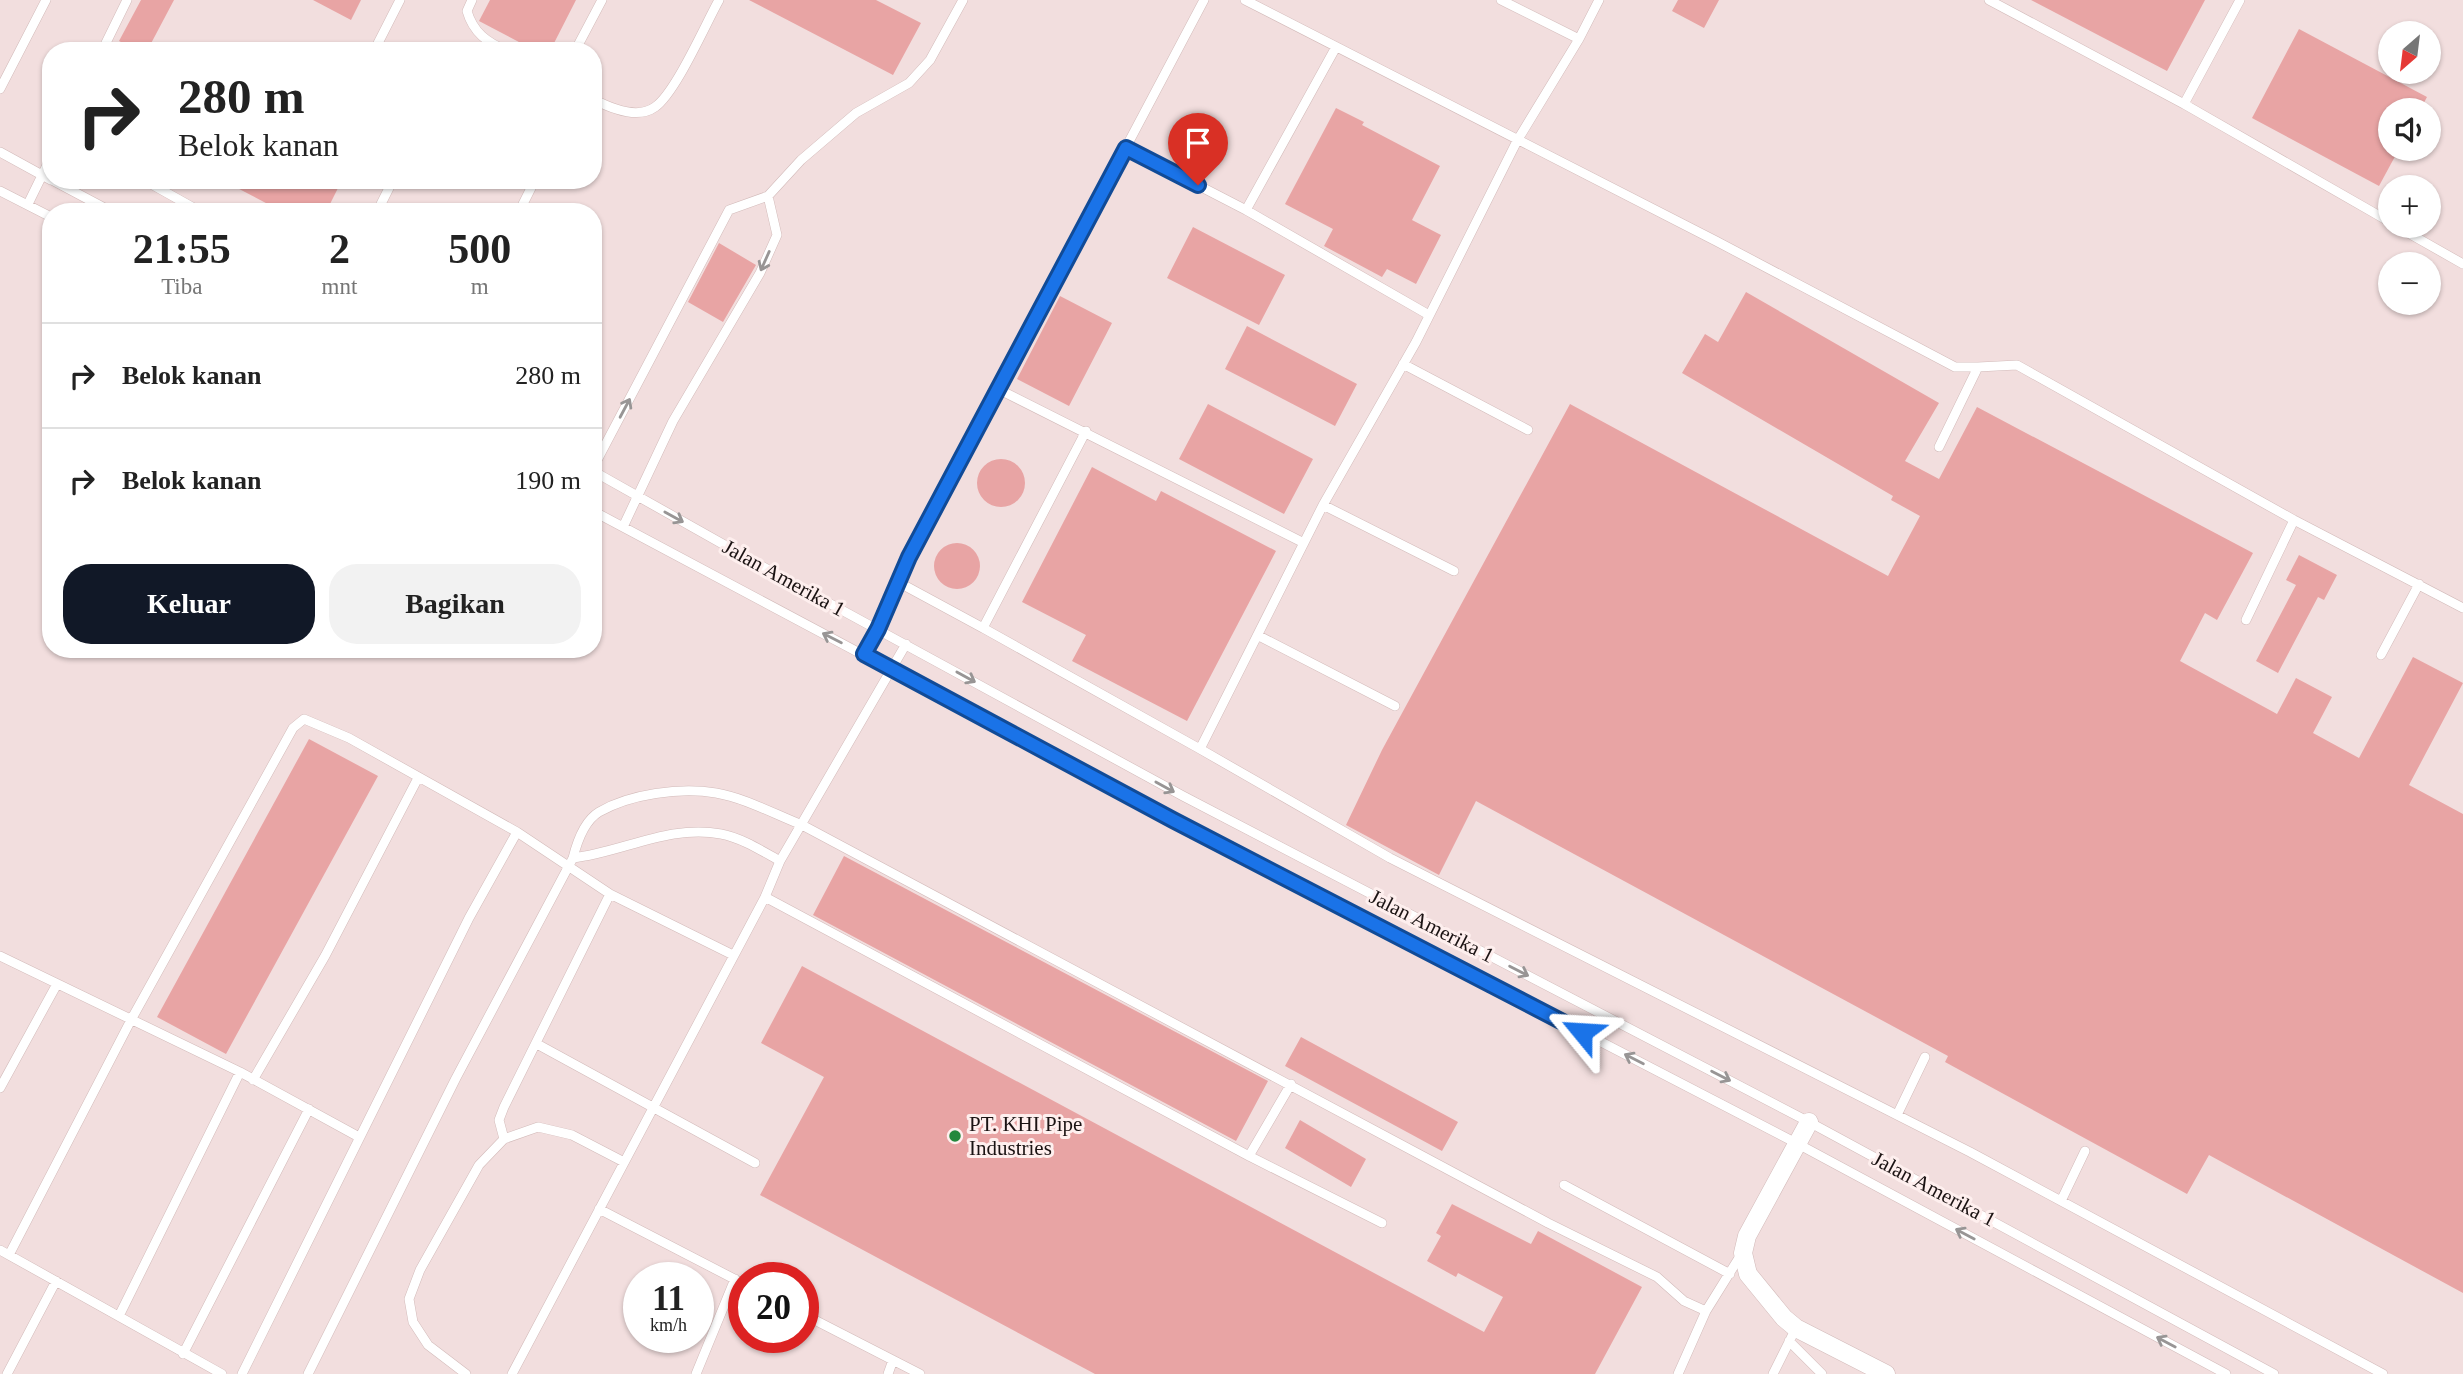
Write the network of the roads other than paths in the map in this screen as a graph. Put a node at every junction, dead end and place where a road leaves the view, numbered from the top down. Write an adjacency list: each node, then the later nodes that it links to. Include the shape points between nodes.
1 (46, 0): 20 (lane)
2 (127, 0): 15 (lane)
3 (400, 0): 16 (lane)
4 (472, 0): 17 (lane, via 467,11 471,26)
5 (603, 0): 18 (lane)
6 (719, 0): 21 (lane, via 672,87 654,107 638,113)
7 (963, 0): 31 (lane, via 930,60 909,83 856,113 801,160)
8 (1204, 0): 24 (lane)
9 (1245, 0): 19 (lane)
10 (1501, 0): 14 (lane)
11 (1599, 0): 14 (lane)
12 (1989, 0): 22 (lane)
13 (2240, 0): 22 (lane)
14 (1579, 39): 23 (lane)
15 (106, 42)
16 (379, 42)
17 (490, 42)
18 (580, 42)
19 (1336, 47): 23 (lane); 35 (lane)
20 (0, 89)
21 (602, 103)
22 (2184, 104): 37 (lane)
23 (1517, 142): 40 (lane); 42 (lane, via 1955,367)
24 (1126, 148): 35 (lane); 43 (lane)
25 (0, 152): 26 (lane)
26 (42, 174)
27 (42, 187): 34 (lane)
28 (69, 189): 32 (lane)
29 (160, 189): 33 (lane)
30 (0, 191): 34 (lane)
31 (768, 196): 47 (lane, one-way to 31, via 729,210); 49 (lane, one-way to 49, via 777,235 673,421)
32 (95, 203)
33 (185, 203)
34 (28, 204): 36 (lane)
35 (1246, 210): 40 (lane)
36 (42, 212)
37 (2378, 215)
38 (2417, 238): 39 (lane)
39 (2463, 264)
40 (1429, 315): 41 (lane)
41 (1403, 364): 44 (lane); 50 (lane)
42 (1978, 367): 46 (lane); 52 (lane, via 2017,365)
43 (998, 389): 45 (lane); 56 (lane)
44 (1528, 430)
45 (1086, 431): 54 (lane); 60 (lane)
46 (1939, 447)
47 (602, 453)
48 (602, 475): 49 (lane, Jalan Amerika 1)
49 (638, 496): 53 (lane); 61 (lane, Jalan Amerika 1, one-way to 61)
50 (1323, 505): 54 (lane); 55 (lane)
51 (602, 516): 53 (lane, Jalan Amerika 1)
52 (2294, 520): 57 (lane); 59 (lane)
53 (623, 527): 64 (lane, Jalan Amerika 1, one-way to 53)
54 (1304, 543): 62 (lane)
55 (1454, 571)
56 (898, 582): 60 (lane); 61 (lane)
57 (2418, 584): 58 (lane); 65 (lane)
58 (2463, 608)
59 (2246, 620)
60 (983, 628): 68 (lane)
61 (878, 629): 63 (lane, Jalan Amerika 1); 64 (lane)
62 (1259, 636): 67 (lane); 68 (lane)
63 (906, 644): 66 (lane); 89 (lane, Jalan Amerika 1, one-way to 89, via 1195,803)
64 (864, 654): 66 (lane, Jalan Amerika 1)
65 (2381, 656)
66 (893, 669): 70 (lane); 92 (lane, Jalan Amerika 1, one-way to 66, via 1173,820)
67 (1395, 706)
68 (1200, 749): 88 (lane, via 1390,858)
69 (418, 778): 71 (lane); 79 (lane, via 323,726 304,719 293,728); 83 (lane, via 325,956)
70 (802, 825): 72 (lane); 73 (lane, via 717,793 671,792 598,813 578,840); 84 (lane)
71 (517, 832): 73 (lane); 90 (lane)
72 (780, 861): 73 (lane, via 724,835 701,831 674,833); 75 (lane)
73 (570, 862): 74 (lane); 117 (lane)
74 (610, 894): 76 (lane); 80 (lane)
75 (765, 897): 76 (lane); 94 (lane)
76 (733, 955): 86 (lane)
77 (0, 956): 78 (lane)
78 (57, 984): 79 (lane); 85 (lane)
79 (131, 1020): 82 (lane); 103 (lane)
80 (537, 1044): 86 (lane); 91 (lane, via 499,1120)
81 (1925, 1057): 88 (lane)
82 (240, 1072): 83 (lane); 109 (lane)
83 (253, 1080): 87 (lane)
84 (1291, 1084): 94 (lane); 108 (lane, via 1657,1277 1684,1301)
85 (0, 1088)
86 (654, 1105): 95 (lane); 96 (lane)
87 (309, 1109): 90 (lane); 112 (lane)
88 (1897, 1115): 98 (lane)
89 (1809, 1122): 92 (street); 128 (lane, Jalan Amerika 1)
90 (359, 1137): 116 (lane)
91 (504, 1139): 95 (lane, via 538,1127 572,1135); 118 (lane, via 479,1165 420,1270 410,1299 412,1322 428,1345)
92 (1798, 1144): 102 (street); 127 (lane, Jalan Amerika 1, one-way to 92)
93 (2085, 1151): 98 (lane)
94 (1249, 1156): 100 (lane)
95 (624, 1162): 99 (lane)
96 (755, 1163)
97 (1564, 1185): 104 (lane)
98 (2060, 1200): 129 (lane)
99 (599, 1209): 105 (lane); 119 (lane)
100 (1382, 1223)
101 (0, 1250): 103 (lane)
102 (1742, 1253): 104 (lane); 111 (street, via 1748,1274)
103 (9, 1255): 106 (lane)
104 (1730, 1274): 108 (lane)
105 (728, 1275)
106 (56, 1281): 109 (lane); 114 (lane)
107 (728, 1305): 120 (lane)
108 (1706, 1311): 123 (lane)
109 (119, 1316): 112 (lane)
110 (819, 1322): 113 (lane)
111 (1793, 1334): 124 (lane); 125 (lane); 126 (street)
112 (183, 1353): 115 (lane)
113 (893, 1360): 121 (lane); 122 (lane)
114 (7, 1374)
115 (222, 1374)
116 (242, 1374)
117 (308, 1374)
118 (466, 1374)
119 (512, 1374)
120 (696, 1374)
121 (888, 1374)
122 (920, 1374)
123 (1678, 1374)
124 (1773, 1374)
125 (1822, 1374)
126 (1886, 1374)
127 (2226, 1374)
128 (2274, 1374)
129 (2384, 1374)

